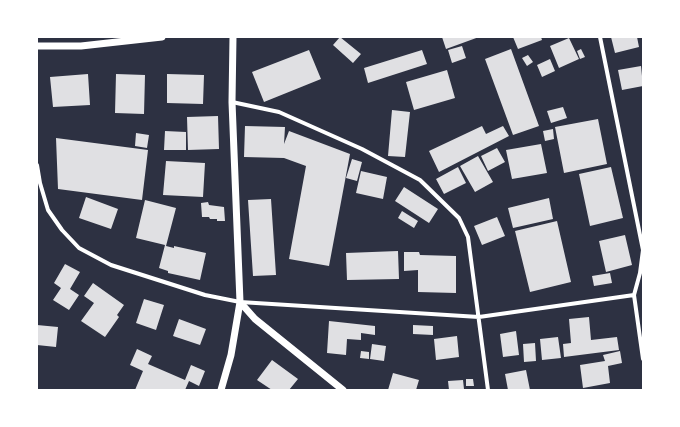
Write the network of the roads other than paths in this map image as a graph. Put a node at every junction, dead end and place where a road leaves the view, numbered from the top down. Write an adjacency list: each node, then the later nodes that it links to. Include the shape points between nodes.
1 (162, 37): 4 (street, via 81,46)
2 (233, 37): 5 (street)
3 (600, 37): 7 (street)
4 (37, 46)
5 (232, 102): 9 (street); 10 (street, via 279,112 420,180 459,218 468,238)
6 (37, 165): 9 (street, via 48,210 79,248 111,265 205,295)
7 (643, 250): 8 (street)
8 (634, 295): 10 (street); 11 (street)
9 (240, 302): 10 (street); 12 (street, via 231,355); 13 (street, via 255,319)
10 (479, 317): 14 (street)
11 (643, 359)
12 (221, 390)
13 (343, 390)
14 (488, 390)

